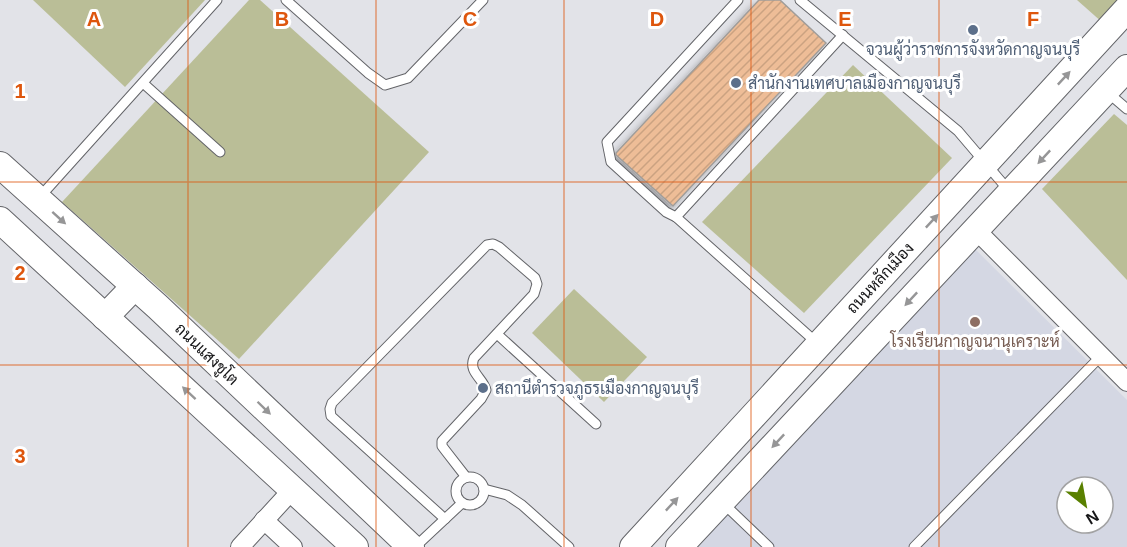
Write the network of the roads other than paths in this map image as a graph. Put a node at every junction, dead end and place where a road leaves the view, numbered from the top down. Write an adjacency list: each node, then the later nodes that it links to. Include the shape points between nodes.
1 (217, 0): 9 (lane)
2 (286, 0): 3 (lane, via 385,85 408,78)
3 (483, 0)
4 (738, 0): 17 (lane, via 607,142 611,162)
5 (800, 0): 7 (lane)
6 (1127, 9): 13 (street, ถนนหลักเมือง, one-way to 6)
7 (843, 35): 13 (lane, via 958,131); 17 (lane)
8 (1127, 68): 10 (street)
9 (143, 83): 12 (lane); 16 (lane)
10 (1106, 90): 11 (lane); 15 (street, one-way to 15)
11 (1127, 109)
12 (220, 152)
13 (985, 164): 15 (lane); 23 (street, ถนนหลักเมือง, one-way to 13)
14 (0, 165): 16 (street, ถนนแสงชูโต)
15 (1011, 192): 19 (street)
16 (38, 199): 20 (street, ถนนแสงชูโต, one-way to 20)
17 (676, 217): 23 (lane)
18 (3, 230): 21 (street)
19 (976, 230): 24 (street); 31 (street, one-way to 31)
20 (135, 286): 21 (street); 27 (street, ถนนแสงชูโต, one-way to 27)
21 (105, 317): 29 (street, one-way to 21)
22 (497, 334): 26 (lane); 28 (lane, via 472,364 486,386 484,395 442,441); 33 (lane, via 534,294 537,284 535,278 493,244 487,245 330,409 331,416)
23 (819, 345): 40 (street, ถนนหลักเมือง, one-way to 23)
24 (1101, 356): 25 (street); 43 (lane)
25 (1127, 382)
26 (596, 424)
27 (304, 446): 29 (street); 38 (street, ถนนแสงชูโต)
28 (466, 477): 30 (lane, via 480,481); 32 (lane, via 456,489)
29 (286, 482): 34 (street); 37 (street)
30 (484, 489): 32 (lane, via 477,502); 39 (lane, via 507,495 522,505)
31 (722, 501): 41 (street); 42 (lane)
32 (462, 503): 33 (lane)
33 (445, 519): 38 (lane)
34 (264, 520): 35 (street); 36 (street)
35 (240, 547)
36 (293, 547)
37 (355, 547)
38 (413, 547)
39 (569, 547)
40 (633, 547)
41 (679, 547)
42 (769, 547)
43 (914, 547)

